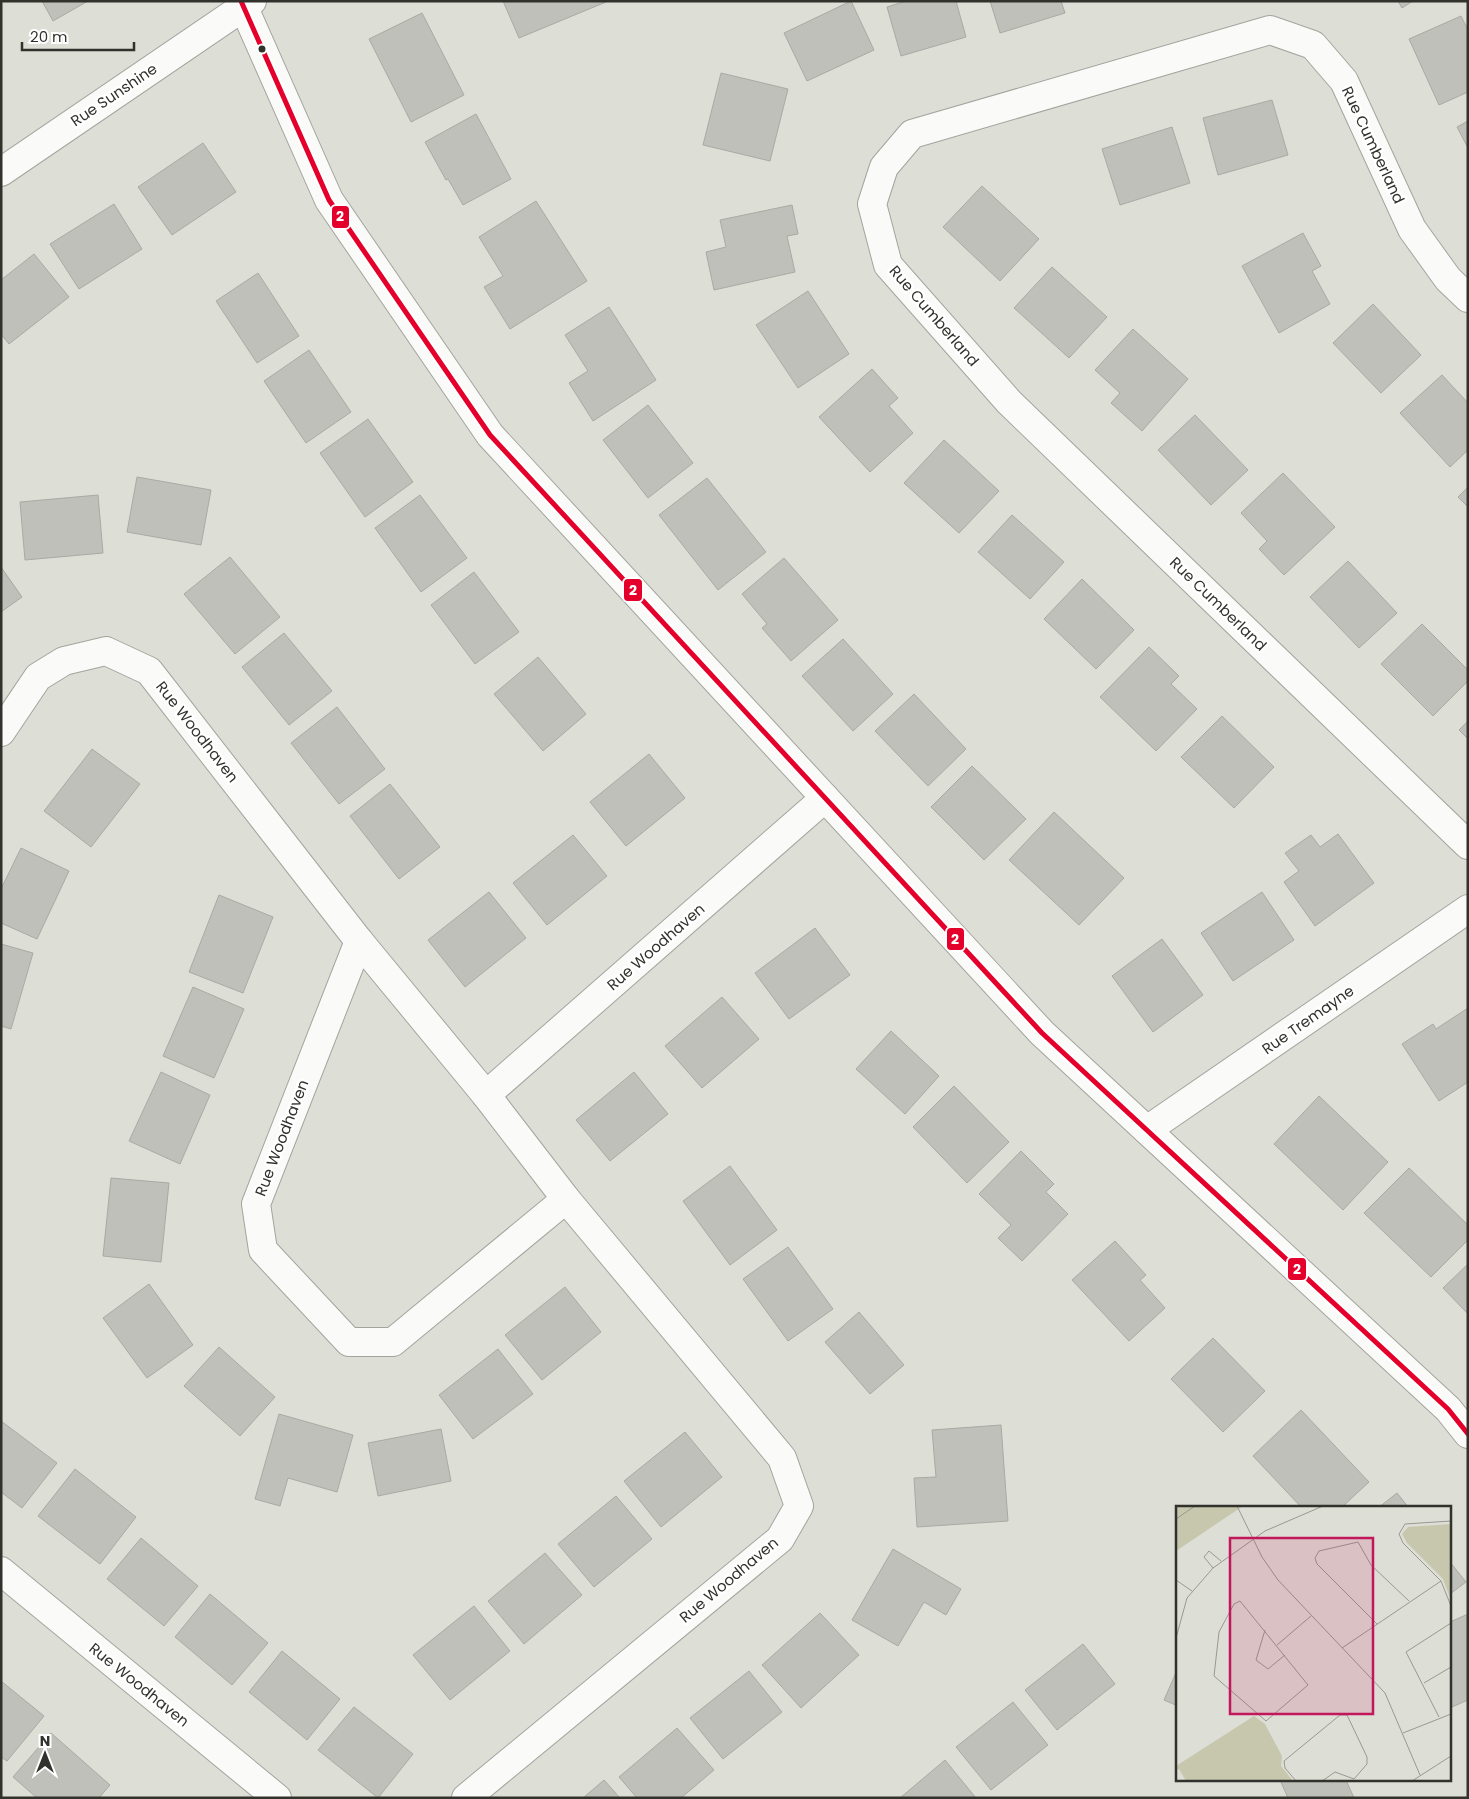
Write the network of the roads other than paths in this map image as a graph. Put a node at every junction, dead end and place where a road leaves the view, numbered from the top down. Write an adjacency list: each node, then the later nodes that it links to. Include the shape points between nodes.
1 (246, 3): 2 (street, Rue Sunshine); 5 (street, via 329,200 490,435)
2 (1, 172)
3 (1468, 298): 6 (street, Rue Cumberland, via 1448,279 1412,229 1344,82 1313,44 1270,30 912,134 884,167 872,204 888,265 1009,402)
4 (1, 732): 8 (street, Rue Woodhaven, via 38,677 64,661 106,650 149,670)
5 (825, 798): 9 (street, Rue Woodhaven); 10 (street, via 1042,1033)
6 (1468, 845)
7 (1468, 909): 10 (street, Rue Tremayne)
8 (359, 941): 9 (street, Rue Woodhaven); 11 (street, Rue Woodhaven, via 256,1204 263,1250 349,1342 393,1342)
9 (486, 1095): 11 (street, Rue Woodhaven)
10 (1147, 1130): 12 (street, via 1448,1409)
11 (566, 1199): 15 (street, Rue Woodhaven, via 782,1458 800,1506 780,1539)
12 (1468, 1434)
13 (1, 1571): 14 (street, Rue Woodhaven)
14 (277, 1798)
15 (466, 1798)

